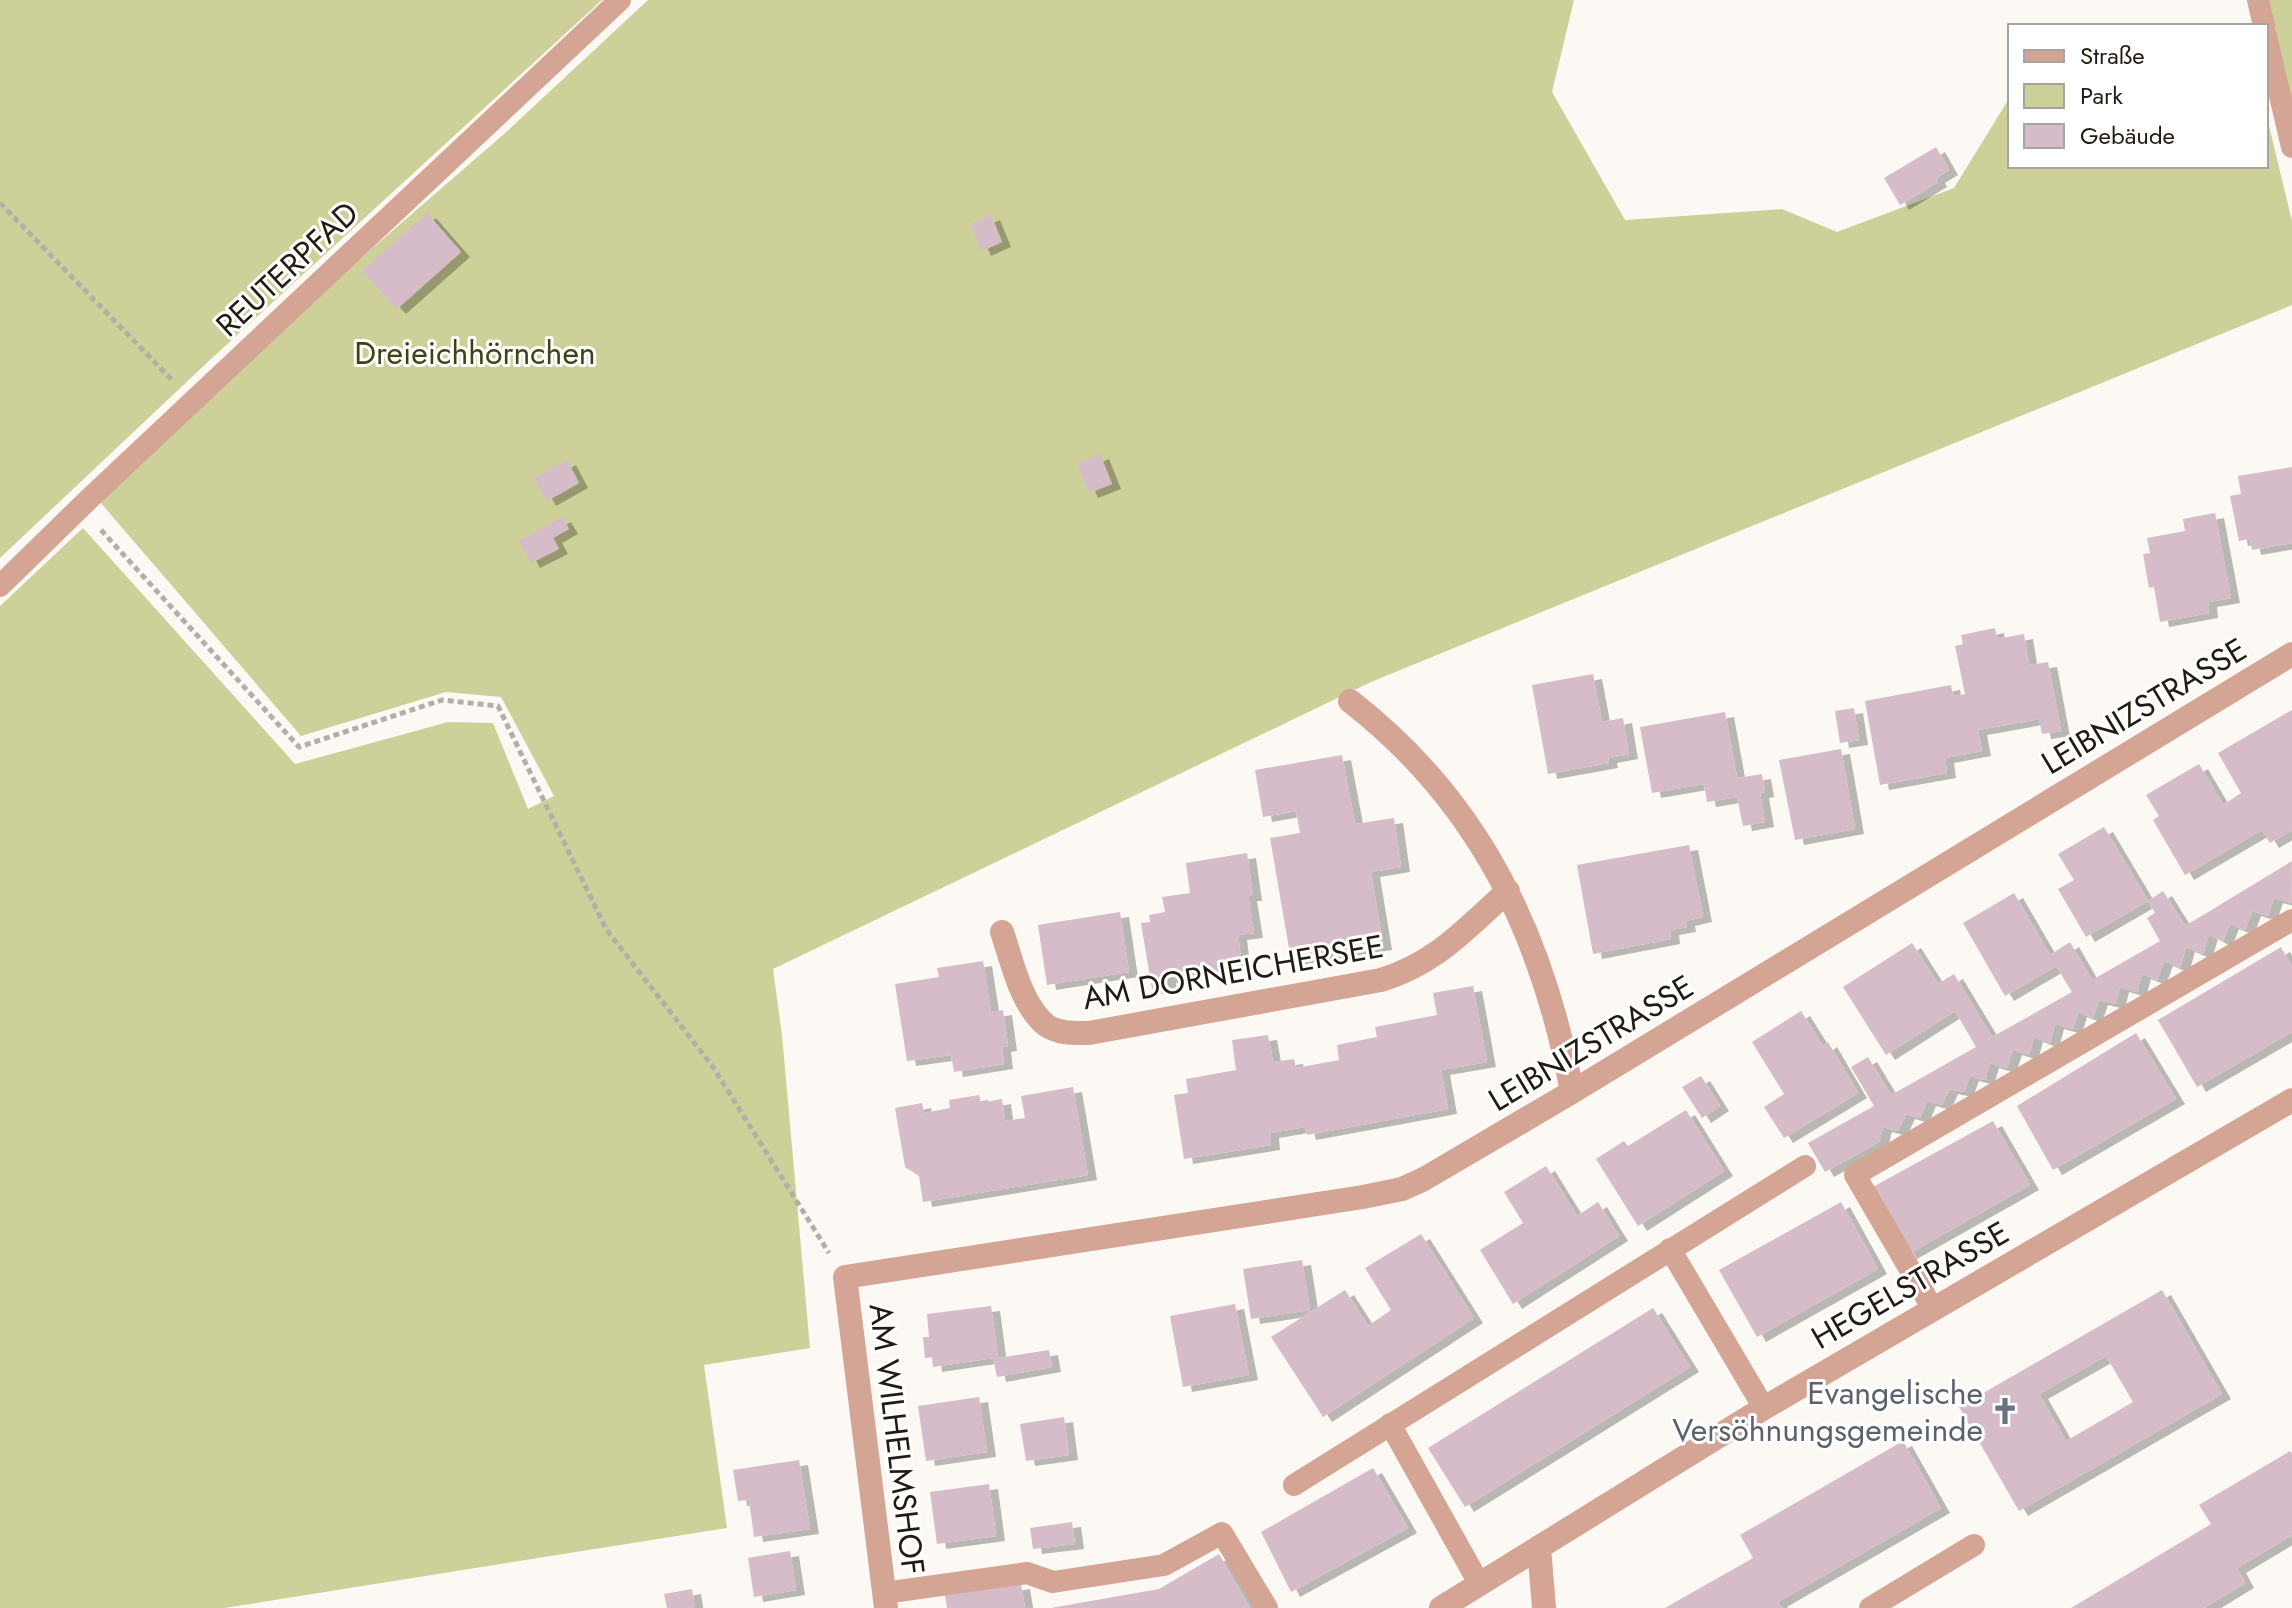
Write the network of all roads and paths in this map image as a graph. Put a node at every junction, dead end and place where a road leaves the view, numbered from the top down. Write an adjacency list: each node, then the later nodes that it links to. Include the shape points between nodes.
1 (620, 0): 7 (lane, REUTERPFAD)
2 (2258, 0): 3 (lane)
3 (2264, 24)
4 (2268, 45): 5 (lane)
5 (2292, 147)
6 (0, 203): 7 (path)
7 (193, 402): 8 (lane, REUTERPFAD)
8 (81, 509): 9 (lane, REUTERPFAD); 19 (path, via 299,747 442,700 498,706 606,929 713,1067)
9 (0, 586)
10 (2292, 654): 15 (street, LEIBNIZSTRASSE)
11 (1350, 701): 12 (street, via 1402,745 1456,806)
12 (1508, 891): 14 (street, AM DORNEICHERSEE, via 1432,959 1407,972 1089,1033 1047,1026 1034,1011); 15 (street, via 1548,988)
13 (2292, 920): 20 (lane, via 1855,1175)
14 (1002, 932)
15 (1572, 1092): 19 (street, LEIBNIZSTRASSE, via 1402,1189)
16 (2292, 1100): 20 (street, HEGELSTRASSE)
17 (1805, 1166): 18 (lane)
18 (1670, 1249): 21 (lane); 22 (lane)
19 (845, 1277): 27 (street, AM WILHELMSHOF)
20 (1933, 1309): 21 (street, HEGELSTRASSE)
21 (1764, 1408): 25 (street, HEGELSTRASSE)
22 (1390, 1424): 23 (lane); 26 (lane)
23 (1294, 1485)
24 (1974, 1545): 31 (lane)
25 (1539, 1547): 26 (street, HEGELSTRASSE); 30 (street)
26 (1480, 1585): 29 (street, HEGELSTRASSE)
27 (885, 1600): 28 (lane, via 1027,1573 1053,1582 1164,1565 1222,1533)
28 (1267, 1608)
29 (1441, 1608)
30 (1544, 1608)
31 (1870, 1608)

